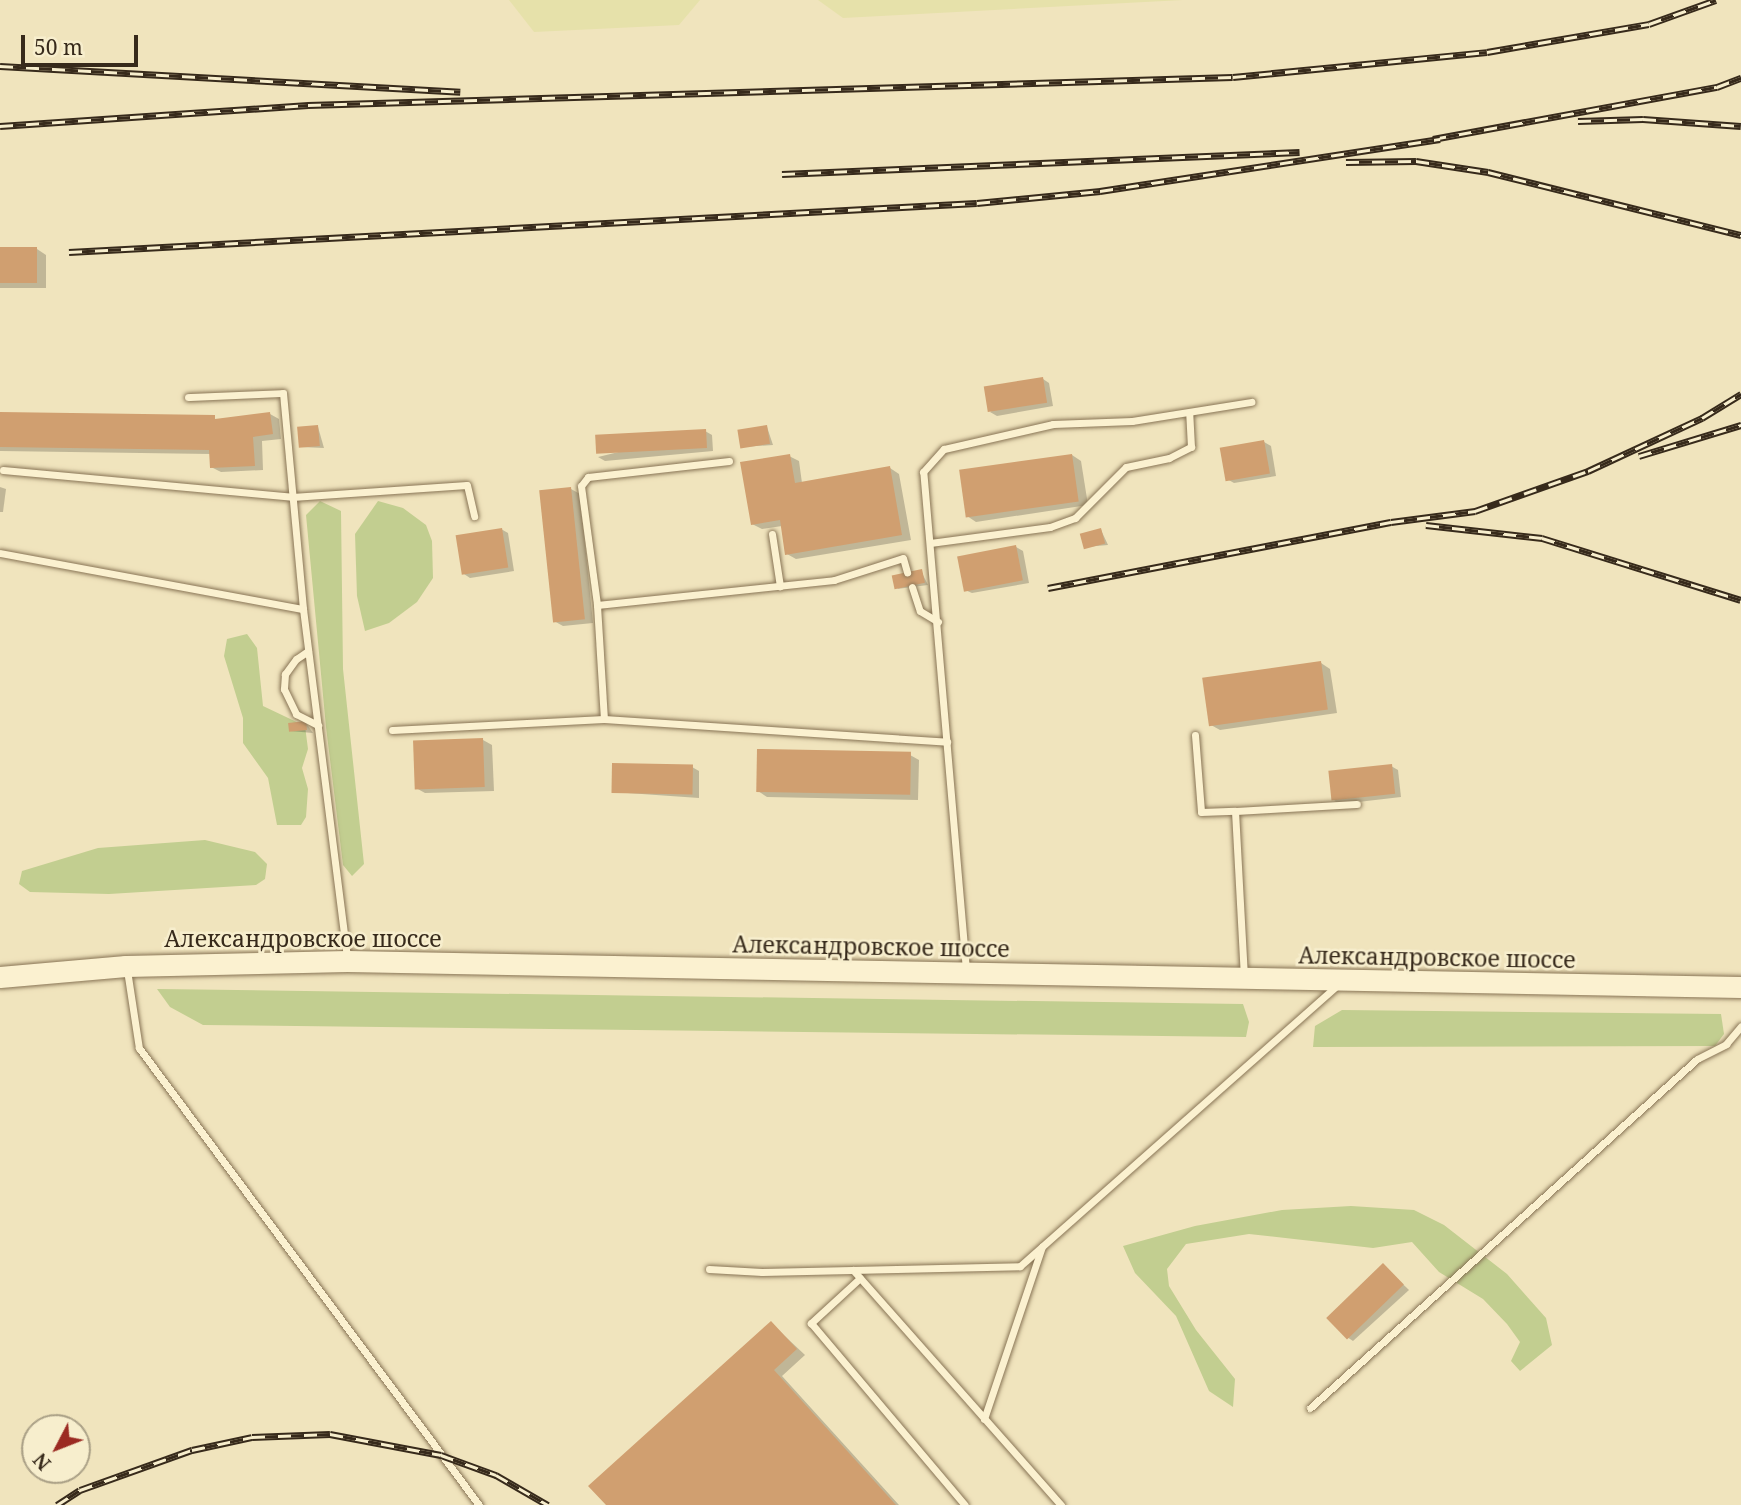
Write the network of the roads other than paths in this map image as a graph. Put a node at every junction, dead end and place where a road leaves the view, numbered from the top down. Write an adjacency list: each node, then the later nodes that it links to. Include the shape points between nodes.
1 (188, 397): 6 (lane, via 283,393)
2 (1251, 402): 3 (lane)
3 (1189, 414): 9 (lane, via 1191,447 1169,458 1126,467 1074,519 1049,527); 9 (lane, via 1053,424 944,449 923,472)
4 (729, 461): 14 (lane, via 588,477 581,486)
5 (3, 470): 6 (lane)
6 (292, 497): 7 (lane, via 467,485); 15 (lane)
7 (474, 516)
8 (772, 534): 12 (lane)
9 (930, 543): 16 (lane)
10 (0, 553): 15 (lane)
11 (907, 572): 12 (lane, via 903,558 834,580)
12 (780, 586): 14 (lane)
13 (912, 587): 16 (lane, via 920,611)
14 (597, 605): 18 (lane)
15 (303, 609): 17 (lane)
16 (938, 622): 22 (lane)
17 (309, 651): 19 (lane); 19 (lane, via 285,674 284,689 296,715)
18 (604, 719): 20 (lane); 22 (lane)
19 (318, 725): 25 (lane)
20 (392, 730)
21 (1195, 735): 24 (lane, via 1201,813)
22 (947, 742): 27 (lane)
23 (1357, 804): 24 (lane)
24 (1235, 811): 29 (lane)
25 (347, 961): 26 (main road, Александровское шоссе); 27 (main road, Александровское шоссе)
26 (126, 965): 28 (main road, Александровское шоссе); 39 (lane, via 138,1048)
27 (966, 974): 29 (main road, Александровское шоссе)
28 (0, 977)
29 (1244, 980): 30 (main road, Александровское шоссе)
30 (1341, 982): 31 (main road, Александровское шоссе); 33 (lane)
31 (1741, 987)
32 (1741, 1026): 37 (lane, via 1726,1044 1697,1059)
33 (1042, 1246): 35 (lane, via 1020,1266); 38 (lane)
34 (709, 1269): 35 (lane)
35 (853, 1270): 36 (lane)
36 (860, 1278): 38 (lane); 40 (lane, via 811,1323)
37 (1310, 1408)
38 (984, 1419): 41 (lane)
39 (479, 1505)
40 (965, 1505)
41 (1061, 1505)

